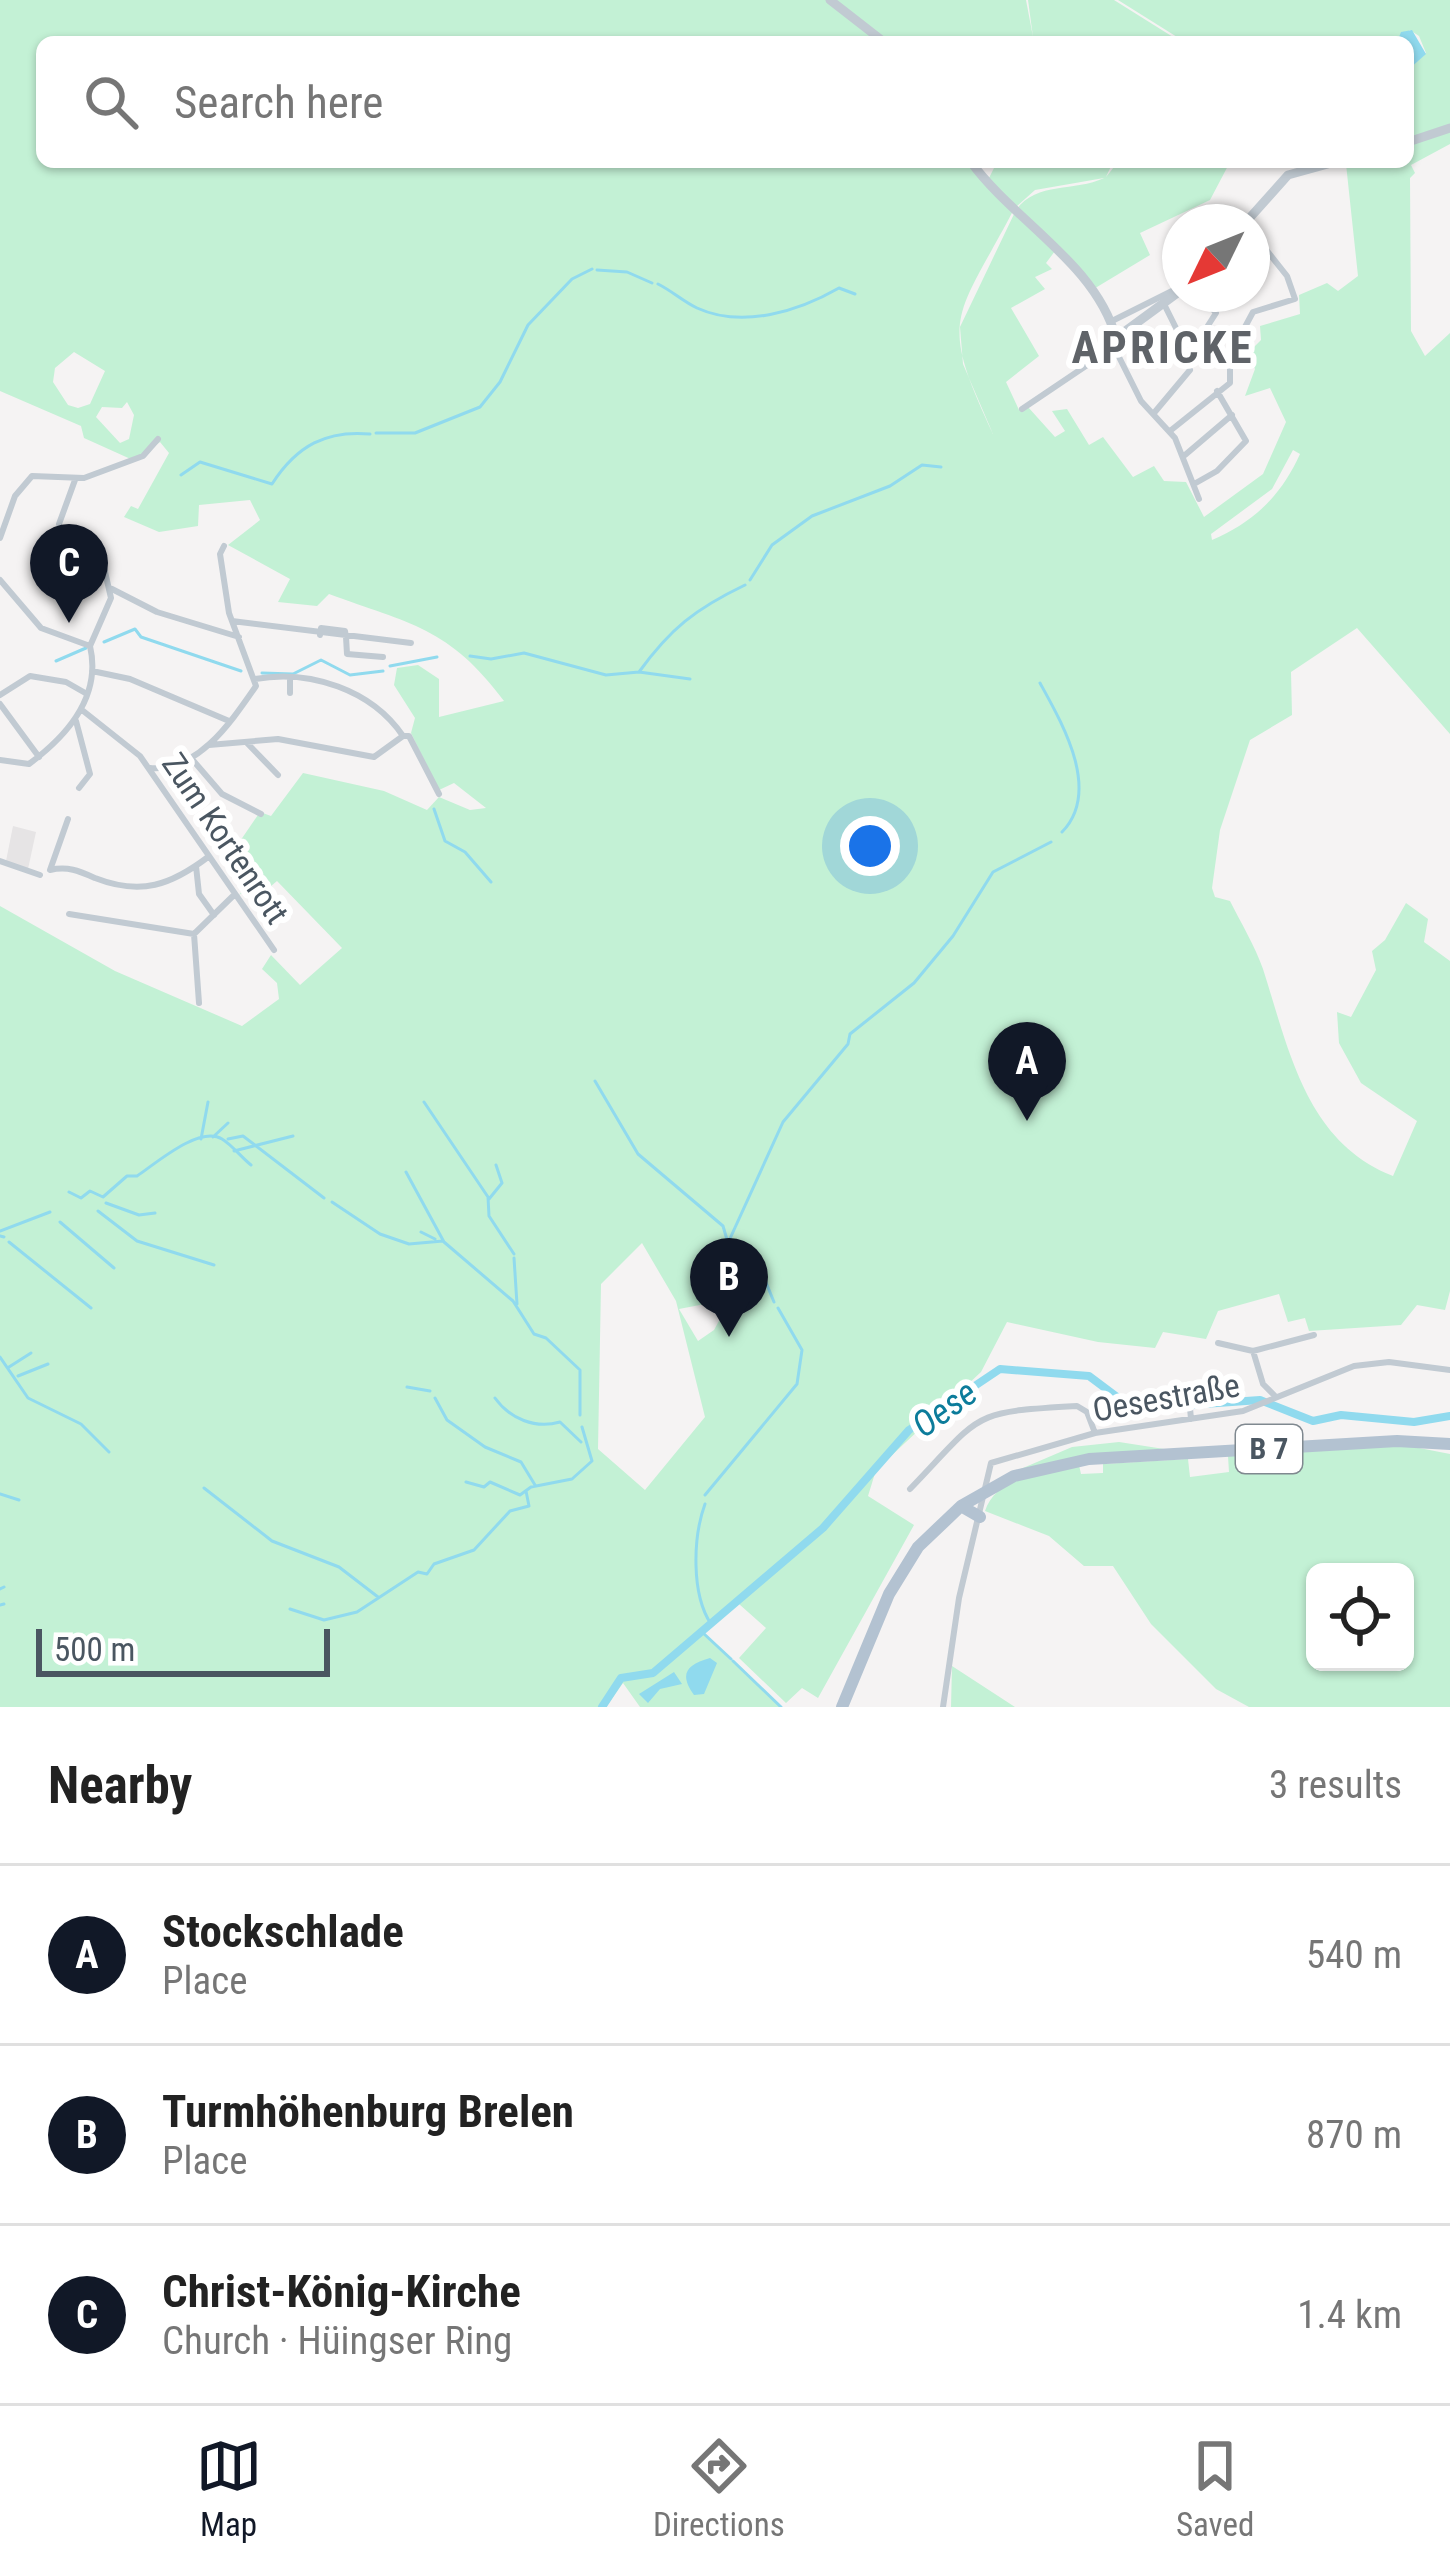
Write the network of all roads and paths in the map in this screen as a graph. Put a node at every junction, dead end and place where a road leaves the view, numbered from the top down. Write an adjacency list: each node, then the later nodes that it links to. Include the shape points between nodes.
1 (830, 0): 2 (street)
2 (876, 36)
3 (1450, 128): 4 (street)
4 (1414, 140)
5 (977, 168): 15 (street, via 1069,263)
6 (1313, 168): 7 (street, via 1288,175)
7 (1262, 204)
8 (1270, 259): 10 (street, via 1296,297)
9 (1162, 297): 15 (street)
10 (1270, 306)
11 (1162, 308): 16 (street)
12 (1168, 312): 13 (street, via 1184,344 1200,338)
13 (1214, 312)
14 (1253, 312): 18 (street, via 1230,355 1230,383)
15 (1112, 321): 16 (street)
16 (1115, 343): 19 (street); 20 (street, via 1132,388)
17 (1190, 370): 20 (street)
18 (1217, 391): 21 (street); 22 (street)
19 (1022, 409)
20 (1154, 414): 22 (street)
21 (1232, 415): 24 (street); 26 (street, via 1246,441)
22 (1170, 431): 24 (street)
23 (158, 439): 25 (street, via 143,456)
24 (1184, 456): 26 (street)
25 (75, 480): 28 (street); 30 (street, via 28,478)
26 (1193, 484): 27 (street)
27 (1199, 499)
28 (59, 524)
29 (50, 536): 33 (street, via 100,550)
30 (0, 538)
31 (224, 545): 34 (street)
32 (0, 580): 38 (street, via 41,628)
33 (112, 589): 35 (street); 38 (street)
34 (232, 621): 35 (street); 36 (street)
35 (239, 637): 42 (street)
36 (346, 637): 37 (street); 39 (street, via 347,654)
37 (411, 643)
38 (90, 646): 40 (street)
39 (383, 657)
40 (92, 670): 44 (street); 48 (street)
41 (290, 677): 42 (street); 43 (street); 50 (street, via 364,696)
42 (255, 679): 48 (street)
43 (290, 693)
44 (87, 694): 45 (street, via 30,676); 47 (street)
45 (0, 695)
46 (0, 704): 53 (street)
47 (82, 710): 49 (street); 56 (street, Zum Kortenrott)
48 (230, 721): 52 (street)
49 (76, 722): 53 (street); 58 (street, via 90,774)
50 (403, 736): 51 (street, via 374,757 300,741); 59 (street)
51 (247, 742): 52 (street); 57 (street)
52 (208, 745): 54 (street)
53 (39, 757): 55 (street, via 24,765)
54 (191, 758): 56 (street); 60 (street, via 222,794)
55 (0, 760)
56 (150, 769): 62 (street, Zum Kortenrott)
57 (278, 775)
58 (80, 788)
59 (439, 794)
60 (261, 814)
61 (68, 819): 64 (street, via 50,870 146,887)
62 (208, 857): 64 (street); 66 (street, Zum Kortenrott)
63 (0, 861): 65 (street)
64 (196, 866): 68 (street)
65 (40, 875)
66 (235, 894): 68 (street); 70 (street, Zum Kortenrott)
67 (69, 914): 69 (street)
68 (214, 915): 69 (street)
69 (194, 934): 71 (street)
70 (274, 950)
71 (199, 1003)
72 (1314, 1335): 74 (street)
73 (1218, 1342): 74 (street)
74 (1253, 1351): 77 (street)
75 (1450, 1370): 77 (street, Oesestraße, via 1354,1366)
76 (1189, 1397): 78 (street)
77 (1268, 1402): 78 (street, Oesestraße)
78 (1190, 1412): 79 (street, Oesestraße)
79 (1095, 1433): 81 (street, Oesestraße, via 1005,1456); 83 (street, via 1077,1406 996,1411 977,1418)
80 (1450, 1444): 82 (main road, B 7, via 1089,1459)
81 (985, 1474): 82 (main road); 84 (street)
82 (1001, 1483): 84 (main road, B 7)
83 (910, 1489)
84 (981, 1494): 85 (main road, B 7); 86 (street)
85 (961, 1507): 86 (main road); 87 (main road, B 7, via 902,1571)
86 (980, 1517): 88 (street)
87 (842, 1707)
88 (944, 1707)

